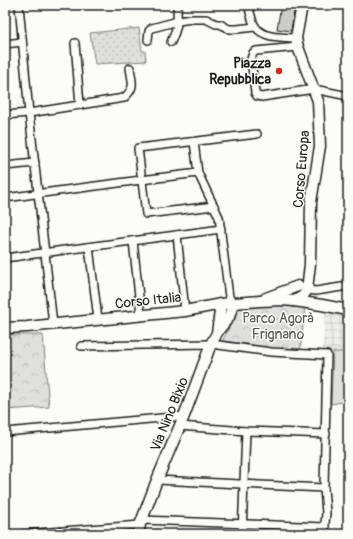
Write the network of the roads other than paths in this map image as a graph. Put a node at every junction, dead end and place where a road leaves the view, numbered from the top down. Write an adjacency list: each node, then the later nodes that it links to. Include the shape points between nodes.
1 (19, 5): 8 (street)
2 (178, 5): 5 (street)
3 (248, 5): 6 (street)
4 (302, 5): 11 (street)
5 (178, 21): 6 (street, via 206,19 228,29); 7 (street, via 152,28); 9 (street)
6 (255, 27): 11 (street, via 269,36)
7 (148, 40)
8 (22, 42): 12 (street); 17 (street)
9 (171, 42)
10 (75, 43): 16 (street)
11 (297, 43): 14 (street, Corso Europa); 14 (street, via 253,53 251,59 255,93 262,97)
12 (5, 44)
13 (130, 68): 16 (street, via 133,86 124,98)
14 (314, 89): 15 (street); 35 (street, Corso Europa, via 318,101 320,146 312,202 310,264 308,278)
15 (348, 96)
16 (80, 105): 17 (street)
17 (29, 112): 18 (street); 21 (street)
18 (5, 115)
19 (257, 134): 20 (street)
20 (194, 142): 23 (street); 24 (street, via 138,148)
21 (35, 163): 22 (street); 25 (street)
22 (5, 166)
23 (198, 173): 24 (street); 27 (street)
24 (141, 180): 25 (street); 27 (street, via 146,214)
25 (38, 194): 26 (street); 32 (street)
26 (5, 198)
27 (214, 206): 28 (street)
28 (221, 229): 29 (street); 39 (street)
29 (177, 235): 30 (street); 42 (street)
30 (133, 241): 31 (street); 43 (street)
31 (89, 247): 32 (street); 44 (street)
32 (45, 253): 33 (street); 45 (street)
33 (5, 258)
34 (348, 286): 35 (street, via 316,291)
35 (302, 288): 36 (street, Corso Europa); 37 (street, via 294,293); 40 (street)
36 (260, 301): 37 (street, Corso Italia); 39 (street, Corso Italia)
37 (294, 301): 40 (street, Corso Italia)
38 (221, 304): 39 (street, Corso Italia); 42 (street, Corso Italia); 47 (street, Via Nino Bixio)
39 (232, 304): 47 (street, via 229,317)
40 (316, 304): 41 (street, Corso Italia)
41 (348, 310)
42 (185, 311): 43 (street, Corso Italia)
43 (141, 315): 44 (street, Corso Italia)
44 (98, 319): 45 (street, Corso Italia)
45 (53, 324): 46 (street, Corso Italia)
46 (5, 328)
47 (217, 333): 48 (street, Via Nino Bixio)
48 (211, 344): 49 (street); 50 (street, Via Nino Bixio); 54 (street, via 271,352 327,355)
49 (81, 346)
50 (184, 416): 51 (street, Via Nino Bixio); 53 (street)
51 (179, 426): 52 (street); 55 (street, Via Nino Bixio)
52 (246, 431): 54 (street); 56 (street)
53 (5, 432)
54 (326, 434): 57 (street)
55 (157, 480): 56 (street); 59 (street, Via Nino Bixio)
56 (244, 484): 57 (street); 58 (street)
57 (324, 488): 60 (street)
58 (242, 524): 59 (street); 60 (street); 62 (street)
59 (140, 526): 61 (street)
60 (325, 531)
61 (24, 534)
62 (242, 534)

